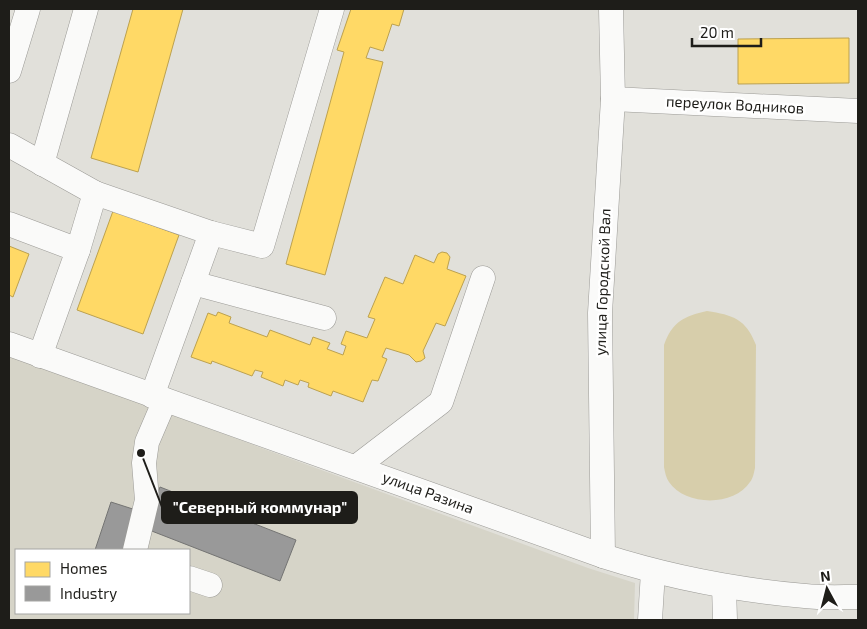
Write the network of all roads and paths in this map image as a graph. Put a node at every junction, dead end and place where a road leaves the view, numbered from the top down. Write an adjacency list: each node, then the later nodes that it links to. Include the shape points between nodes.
1 (28, 9): 5 (street)
2 (86, 9): 9 (street)
3 (332, 9): 12 (street, via 262,246)
4 (611, 9): 6 (street, улица Городской Вал)
5 (9, 71)
6 (613, 99): 7 (street, переулок Водников); 22 (street, улица Городской Вал, via 600,313)
7 (858, 111)
8 (9, 145): 9 (street)
9 (42, 164): 10 (street)
10 (94, 194): 12 (street); 13 (street)
11 (9, 224): 13 (street)
12 (211, 233): 15 (street)
13 (78, 250): 18 (street)
14 (483, 278): 20 (street, via 441,402)
15 (193, 284): 16 (street); 19 (street)
16 (324, 318)
17 (9, 344): 18 (street, улица Разина)
18 (40, 356): 19 (street, улица Разина)
19 (159, 398): 20 (street, улица Разина); 21 (street, via 147,442 144,463 147,500)
20 (356, 467): 22 (street, улица Разина)
21 (135, 549)
22 (603, 556): 23 (street, улица Разина)
23 (653, 572): 24 (street, улица Разина); 26 (street)
24 (724, 586): 25 (street, улица Разина, via 806,596); 27 (street)
25 (858, 597)
26 (650, 620)
27 (725, 620)

